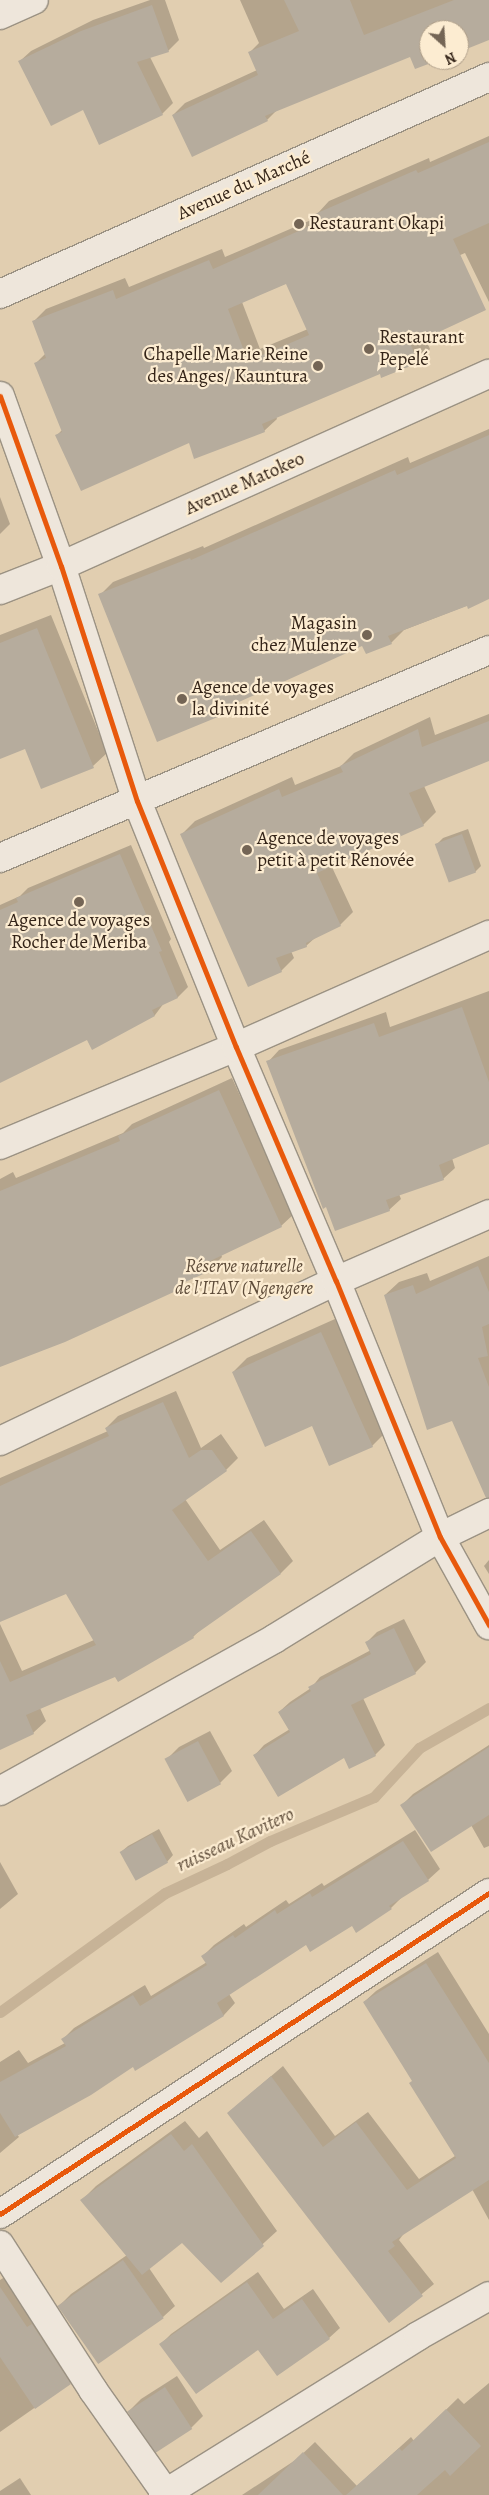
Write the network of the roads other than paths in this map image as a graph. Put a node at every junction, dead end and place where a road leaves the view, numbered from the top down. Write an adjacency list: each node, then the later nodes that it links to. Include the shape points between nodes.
1 (34, 0): 2 (street)
2 (0, 14)
3 (489, 77): 4 (street, Avenue du Marché)
4 (0, 294)
5 (489, 374): 7 (street, Avenue Matokeo)
6 (0, 396): 7 (street)
7 (61, 566): 8 (street, Avenue Matokeo); 10 (street)
8 (0, 590)
9 (489, 650): 10 (street)
10 (137, 801): 11 (street); 13 (street)
11 (0, 858)
12 (489, 935): 13 (street)
13 (236, 1047): 14 (street); 16 (street)
14 (0, 1145)
15 (489, 1214): 16 (street)
16 (336, 1280): 17 (street); 19 (street)
17 (0, 1441)
18 (489, 1513): 19 (street)
19 (440, 1537): 20 (street); 21 (street, via 274,1639)
20 (489, 1625)
21 (0, 1791)
22 (489, 1893): 23 (street)
23 (0, 2214)
24 (0, 2245): 26 (street, via 93,2390)
25 (489, 2296): 26 (street, via 418,2336)
26 (165, 2494)

